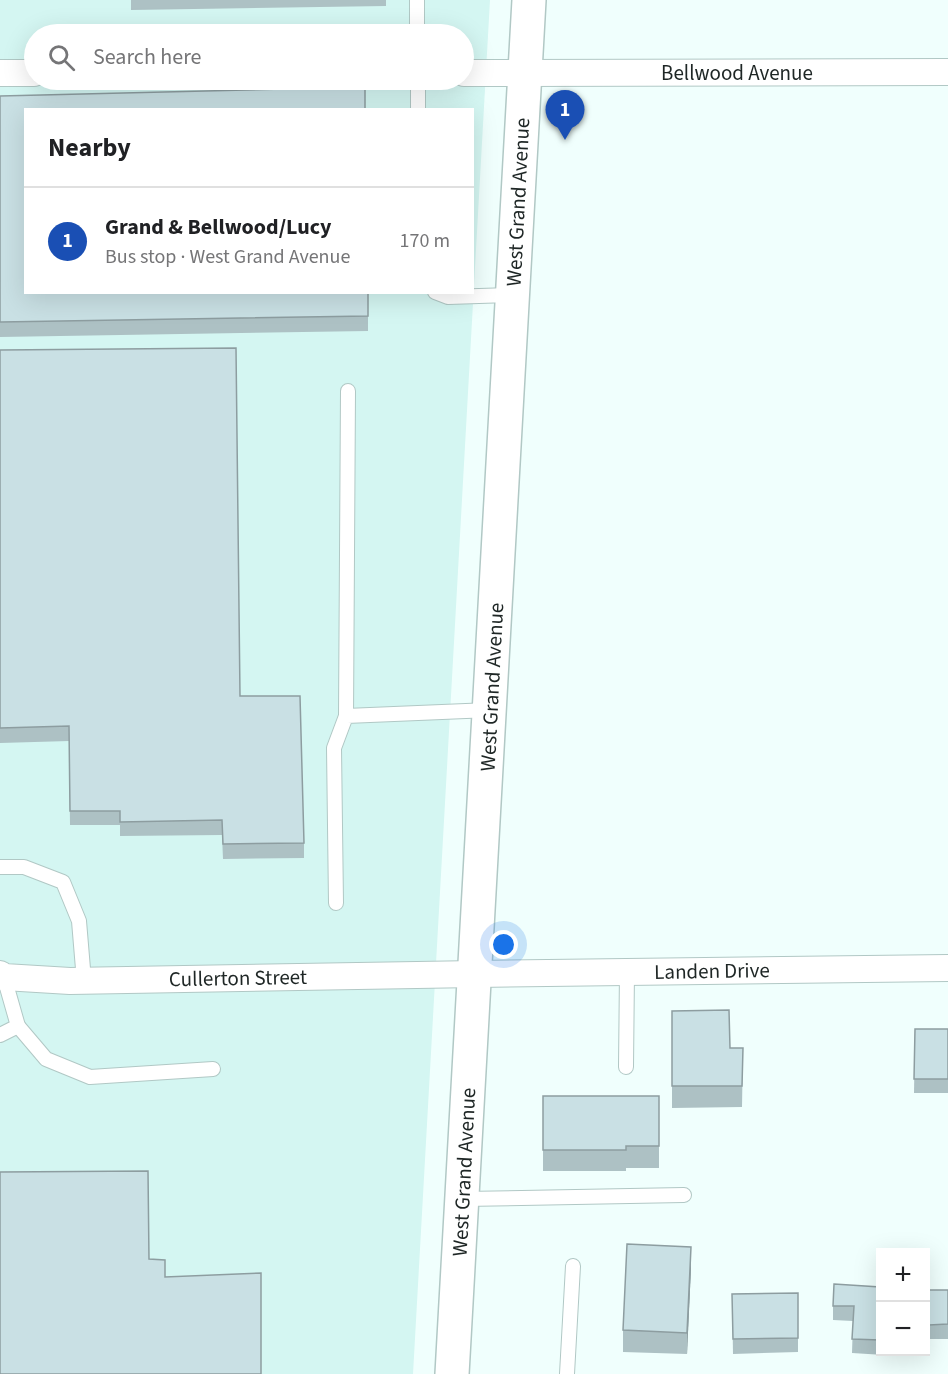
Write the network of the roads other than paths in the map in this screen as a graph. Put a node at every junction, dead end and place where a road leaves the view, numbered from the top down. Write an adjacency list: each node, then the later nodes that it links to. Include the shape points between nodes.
1 (417, 0): 3 (lane)
2 (529, 0): 8 (main road, West Grand Avenue)
3 (417, 24)
4 (948, 72): 8 (street, Bellwood Avenue)
5 (0, 73): 6 (street)
6 (24, 73)
7 (474, 73): 8 (street, Bellwood Avenue)
8 (525, 74): 12 (main road, West Grand Avenue)
9 (418, 90): 10 (lane)
10 (418, 108)
11 (440, 294): 12 (lane)
12 (513, 295): 14 (main road, West Grand Avenue)
13 (348, 391): 15 (lane)
14 (490, 710): 15 (lane); 20 (main road, West Grand Avenue)
15 (346, 716): 17 (lane, via 334,748)
16 (0, 867): 22 (lane, via 24,867 63,882 78,921)
17 (336, 903)
18 (948, 968): 19 (street, Landen Drive)
19 (627, 972): 20 (street, Landen Drive); 25 (lane)
20 (476, 974): 22 (street, Cullerton Street); 28 (main road, West Grand Avenue)
21 (2, 976): 22 (street, Cullerton Street); 23 (lane)
22 (84, 981)
23 (18, 1026): 24 (lane); 26 (lane, via 46,1059 90,1077)
24 (0, 1035)
25 (626, 1067)
26 (213, 1069)
27 (684, 1195): 28 (lane)
28 (463, 1199): 30 (main road, West Grand Avenue)
29 (573, 1266): 31 (lane)
30 (452, 1374)
31 (567, 1374)

